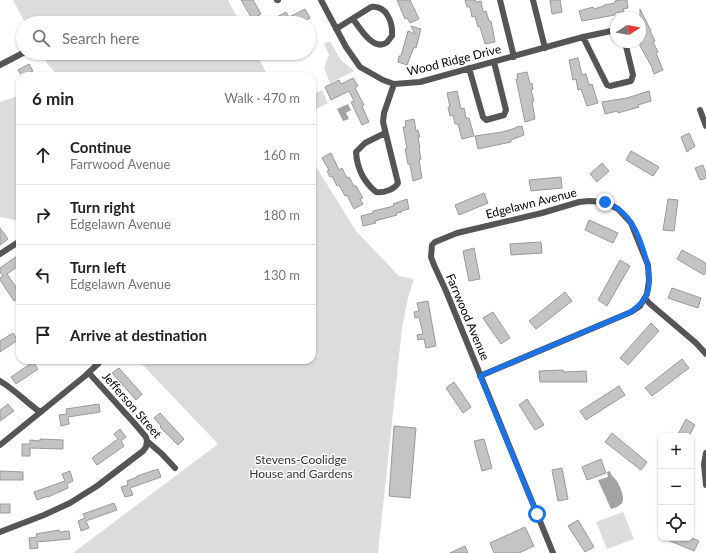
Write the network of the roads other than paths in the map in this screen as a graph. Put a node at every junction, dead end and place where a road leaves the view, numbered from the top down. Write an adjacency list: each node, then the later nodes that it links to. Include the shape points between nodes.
1 (321, 0): 5 (street, Wood Ridge Drive)
2 (500, 0): 11 (street)
3 (533, 0): 8 (street)
4 (353, 19): 4 (street, via 371,7 380,8 390,20 392,36 387,43 379,45 370,41); 5 (street)
5 (336, 28): 15 (street, Wood Ridge Drive, via 360,67)
6 (610, 31): 7 (street, Wood Ridge Drive)
7 (583, 37): 8 (street, Wood Ridge Drive); 9 (street, via 607,85 610,86 631,81 633,75)
8 (545, 48): 11 (street, Wood Ridge Drive)
9 (626, 48)
10 (16, 57): 13 (street)
11 (514, 57): 12 (street, Wood Ridge Drive)
12 (494, 62): 14 (street, Wood Ridge Drive); 14 (street, via 506,110 504,115 486,120 482,117)
13 (0, 65)
14 (469, 68): 15 (street, Wood Ridge Drive, via 420,82)
15 (394, 84): 18 (street, via 384,113)
16 (700, 110): 17 (street)
17 (706, 126)
18 (385, 133): 18 (street, via 398,184 394,188 376,192 359,168 356,152 365,143)
19 (16, 244): 21 (street)
20 (432, 245): 22 (street, Edgelawn Avenue, via 456,233 580,202 605,202 626,215 642,246 649,271 649,287); 26 (street, Farrwood Avenue, via 433,261)
21 (0, 254)
22 (644, 298): 23 (street); 26 (street, Edgelawn Avenue, via 640,306 631,312)
23 (706, 354)
24 (98, 364): 25 (street)
25 (89, 373): 28 (street); 29 (street, Jefferson Street, via 146,437)
26 (480, 376): 35 (street, Farrwood Avenue)
27 (0, 381): 28 (street)
28 (40, 412): 30 (street)
29 (147, 442): 32 (street, Jefferson Street); 34 (street, via 143,451 84,496 52,512)
30 (0, 445)
31 (706, 453): 33 (street)
32 (175, 468)
33 (706, 485)
34 (0, 532)
35 (553, 553)

